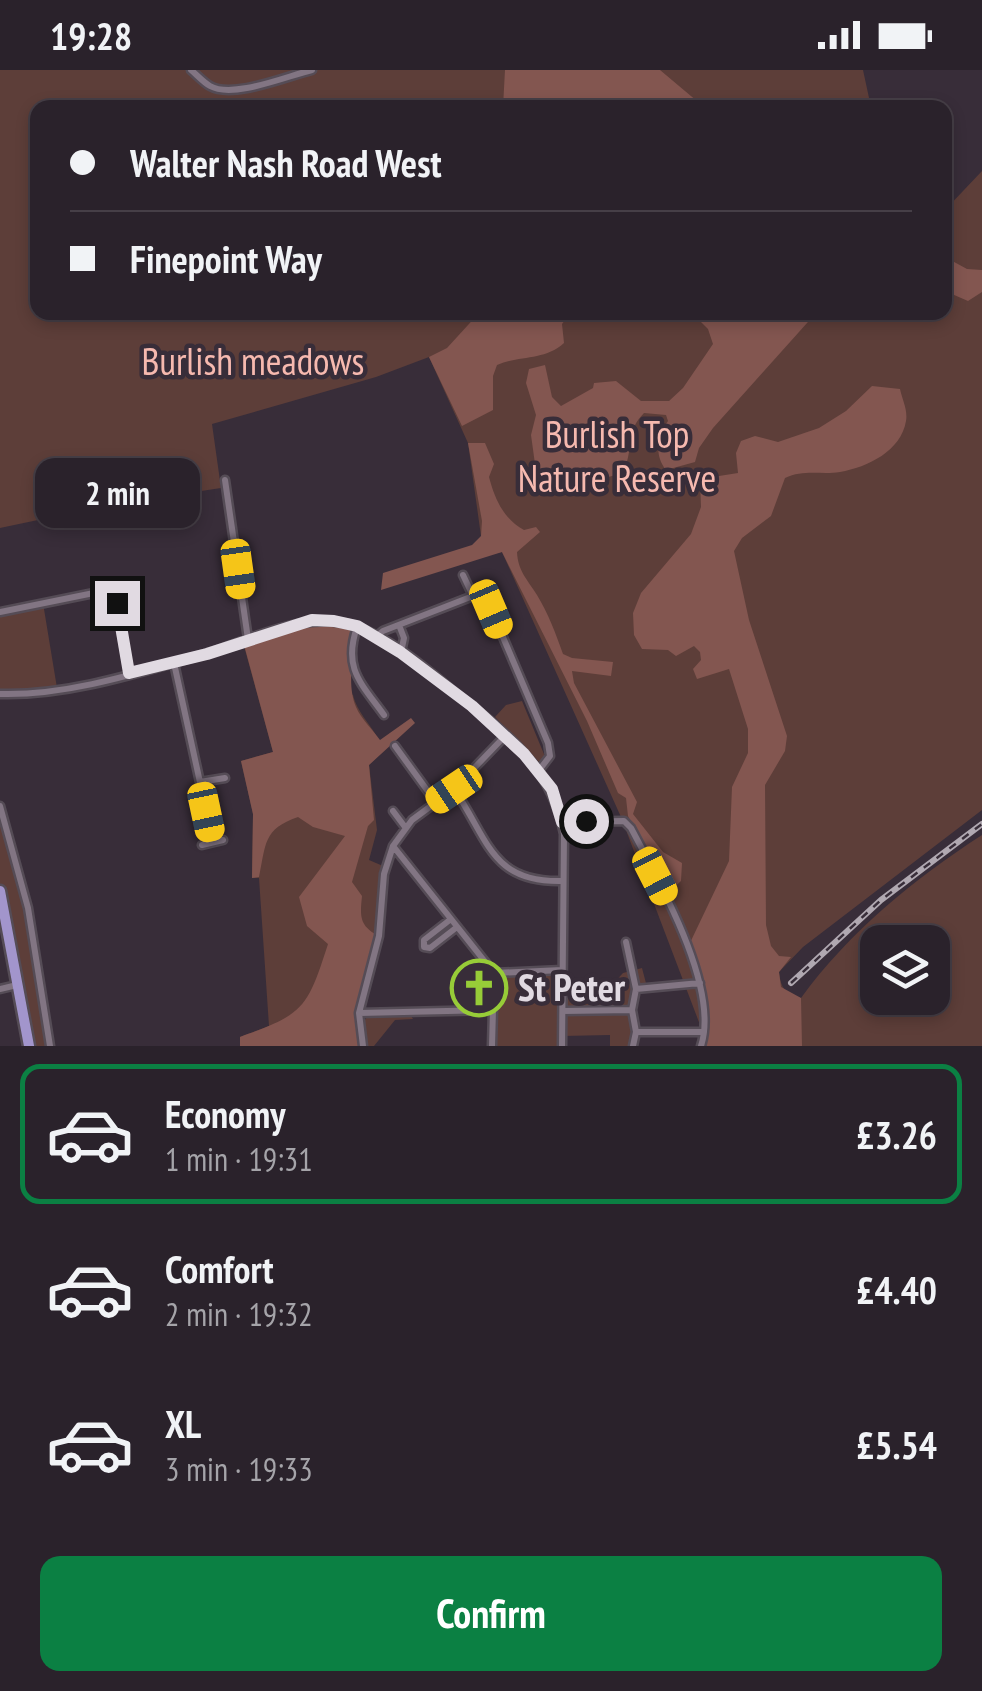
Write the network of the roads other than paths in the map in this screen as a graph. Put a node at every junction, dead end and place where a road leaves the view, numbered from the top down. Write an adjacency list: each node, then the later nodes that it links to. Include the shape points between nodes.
1 (192, 70): 2 (street, via 210,86 228,90)
2 (312, 70)
3 (225, 480): 12 (street)
4 (464, 575): 7 (street)
5 (138, 584): 6 (street)
6 (114, 590): 8 (street); 15 (street)
7 (473, 596): 9 (street); 20 (street, via 491,609 548,743 550,756)
8 (0, 612)
9 (399, 624): 11 (street); 13 (street)
10 (357, 626): 11 (street); 12 (street, via 312,620); 17 (street, via 352,665)
11 (377, 636): 13 (street)
12 (248, 640): 14 (street)
13 (400, 652): 18 (street)
14 (174, 663): 15 (street); 22 (street)
15 (129, 673): 16 (street)
16 (0, 694)
17 (384, 714)
18 (505, 736): 20 (street); 23 (street)
19 (395, 746): 24 (street)
20 (540, 770): 27 (street)
21 (225, 778): 22 (street)
22 (200, 782): 30 (street)
23 (454, 789): 24 (street); 33 (street, via 499,862 535,882)
24 (436, 802): 28 (street)
25 (0, 806): 51 (street, via 28,908)
26 (393, 811): 28 (street)
27 (562, 822): 33 (street); 40 (street, via 627,822)
28 (405, 827): 32 (street)
29 (223, 840): 30 (street)
30 (213, 842): 31 (street)
31 (202, 845)
32 (393, 846): 35 (street); 47 (street)
33 (563, 881): 38 (street)
34 (0, 891): 41 (main road)
35 (451, 919): 36 (street); 36 (street, via 424,947)
36 (457, 927): 39 (street)
37 (626, 942): 43 (street)
38 (562, 970): 39 (street); 46 (street)
39 (494, 973): 44 (street)
40 (700, 983): 43 (street); 49 (street)
41 (18, 985): 42 (street); 50 (main road)
42 (0, 988)
43 (636, 989): 45 (street)
44 (491, 1010): 47 (street); 53 (street)
45 (632, 1010): 46 (street); 48 (street)
46 (563, 1011): 54 (street)
47 (359, 1013): 52 (street)
48 (636, 1032): 49 (street); 55 (street)
49 (704, 1032): 56 (street)
50 (29, 1046)
51 (50, 1046)
52 (364, 1046)
53 (492, 1046)
54 (562, 1046)
55 (634, 1046)
56 (701, 1046)

